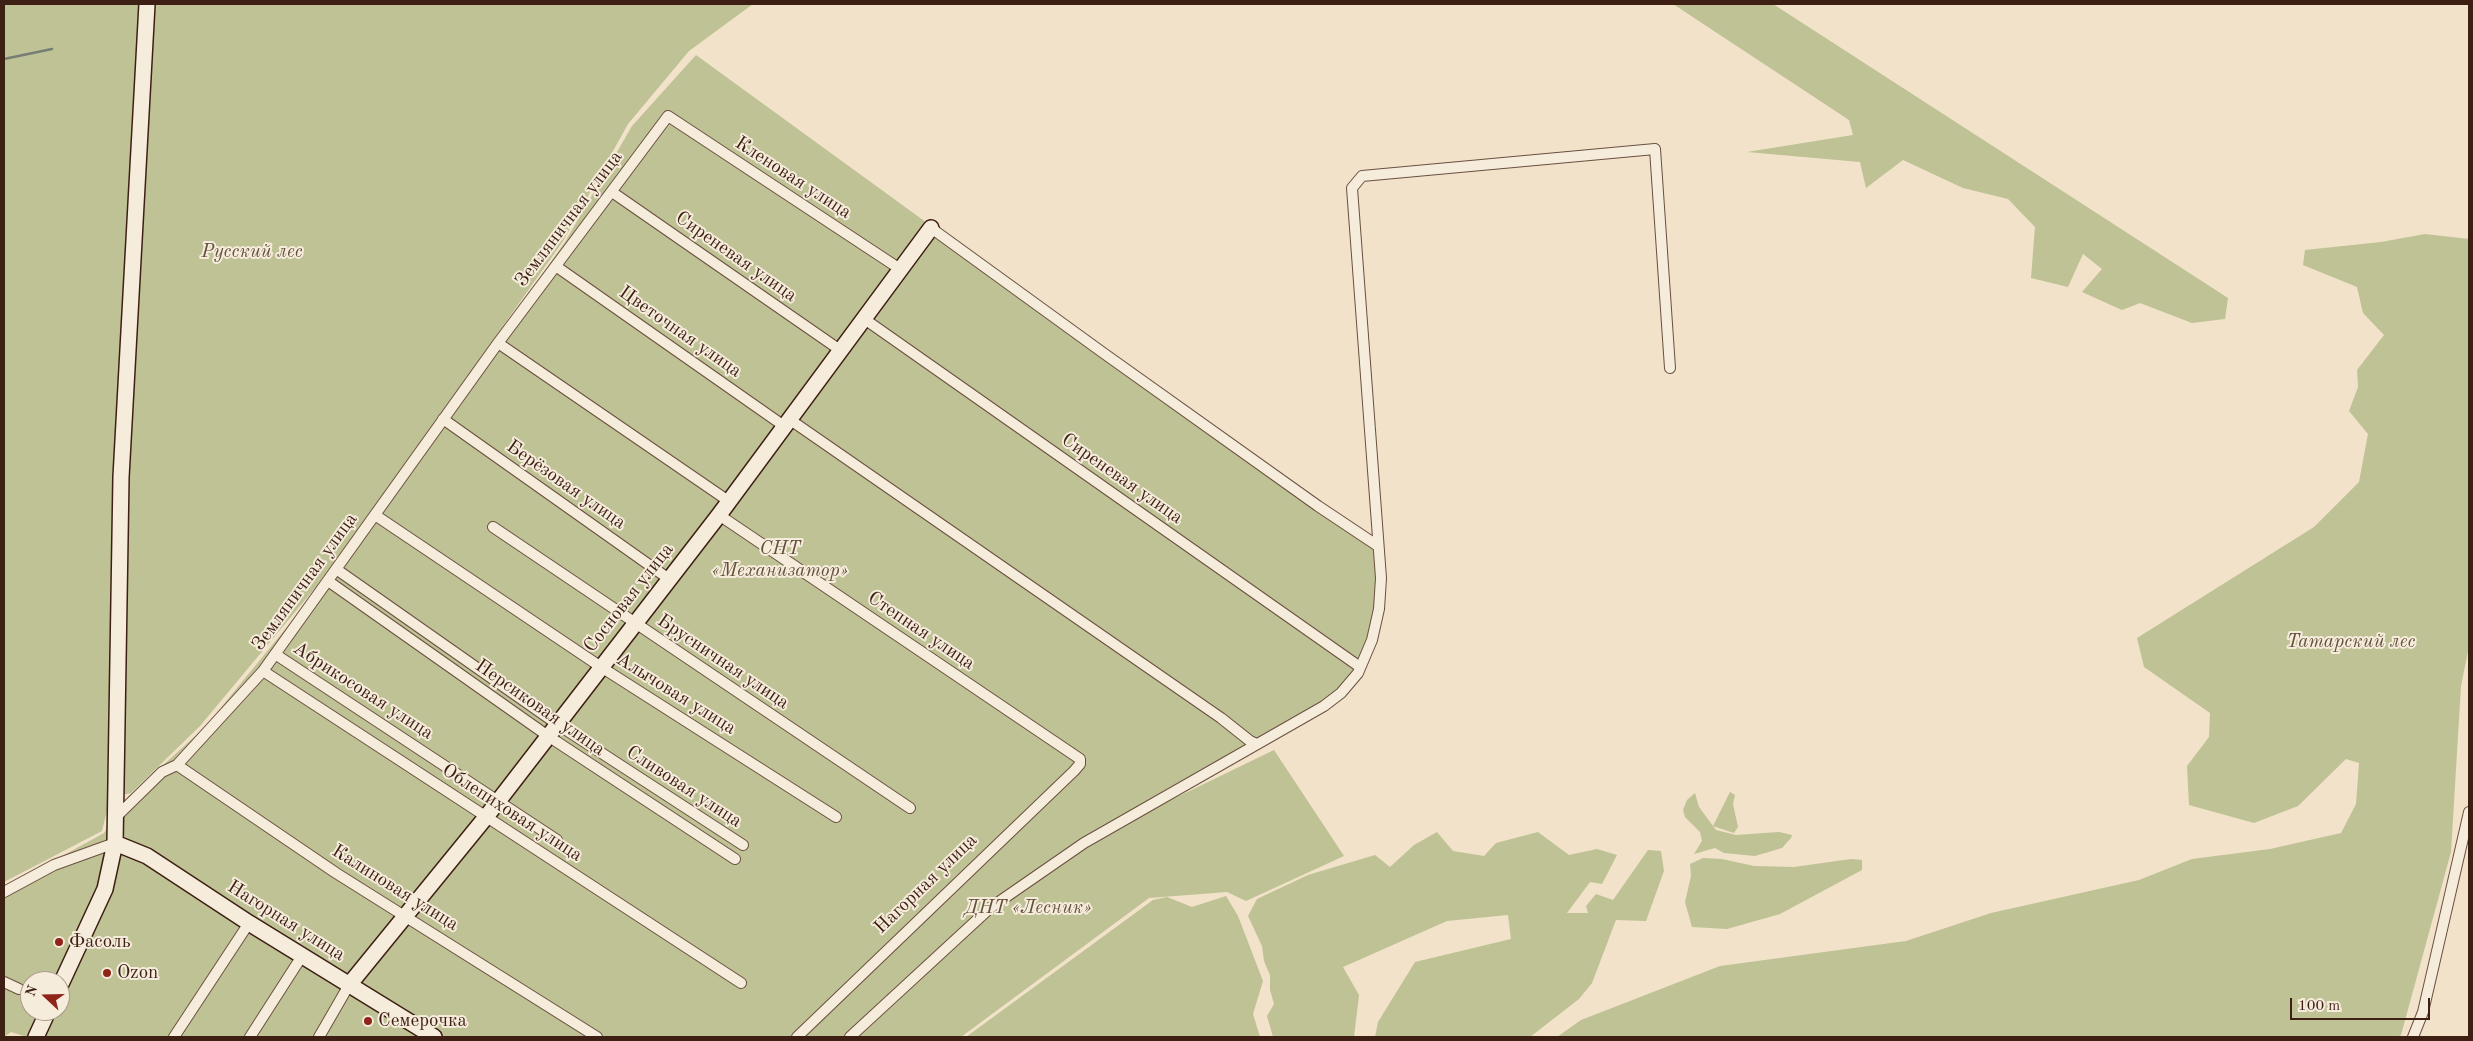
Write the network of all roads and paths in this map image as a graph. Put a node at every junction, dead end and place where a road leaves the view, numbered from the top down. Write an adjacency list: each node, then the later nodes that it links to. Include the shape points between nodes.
1 (148, 4): 35 (street, via 121,477)
2 (668, 116): 3 (street, Земляничная улица); 6 (street, Кленовая улица)
3 (612, 192): 5 (street, Земляничная улица); 9 (street, Сиреневая улица)
4 (931, 228): 6 (street, Сосновая улица); 17 (street)
5 (557, 267): 8 (street, Земляничная улица); 12 (street, Цветочная улица)
6 (900, 269): 7 (street, Сосновая улица)
7 (863, 318): 9 (street, Сосновая улица); 23 (street, Сиреневая улица)
8 (498, 343): 11 (street, Земляничная улица); 13 (street)
9 (840, 350): 12 (street, Сосновая улица)
10 (1670, 368): 17 (street, via 1655,148 1362,176 1352,188)
11 (443, 419): 14 (street, Земляничная улица); 19 (street, Берёзовая улица)
12 (786, 422): 13 (street, Сосновая улица); 27 (street, Цветочная улица)
13 (727, 500): 15 (street, Сосновая улица)
14 (375, 515): 18 (street, Земляничная улица); 24 (street, Алычовая улица)
15 (719, 515): 19 (street, Сосновая улица); 28 (street, Степная улица)
16 (493, 527): 21 (street, Брусничная улица)
17 (1378, 546): 23 (street, via 1381,578 1378,608 1372,640)
18 (336, 569): 20 (street, Земляничная улица); 26 (street, Сливовая улица)
19 (670, 579): 21 (street, Сосновая улица)
20 (328, 580): 22 (street, Земляничная улица); 26 (street, Персиковая улица)
21 (635, 624): 24 (street, Сосновая улица); 31 (street, Брусничная улица)
22 (275, 654): 25 (street, Земляничная улица); 30 (street, Абрикосовая улица)
23 (1360, 667): 27 (street, via 1335,697)
24 (601, 668): 26 (street, Сосновая улица); 34 (street, Алычовая улица)
25 (263, 672): 29 (street, Земляничная улица); 33 (street, Облепиховая улица)
26 (552, 730): 30 (street, Сосновая улица); 38 (street, Сливовая улица); 39 (street, Персиковая улица)
27 (1258, 744): 57 (street, via 1084,843 990,908)
28 (1080, 758): 56 (street, Нагорная улица, via 1080,764 1074,771)
29 (177, 765): 35 (street, Земляничная улица, via 162,772); 41 (street, Калиновая улица, via 336,873)
30 (498, 801): 33 (street, Сосновая улица); 36 (street, Абрикосовая улица)
31 (910, 808)
32 (2469, 812): 58 (street, via 2423,1012)
33 (486, 817): 41 (street, Сосновая улица); 46 (street, Облепиховая улица)
34 (836, 817)
35 (115, 818): 37 (street)
36 (557, 840)
37 (115, 843): 40 (street, via 54,865); 42 (street, Нагорная улица, via 147,856); 44 (street, via 105,889)
38 (742, 845)
39 (735, 859)
40 (4, 892)
41 (405, 915): 47 (street, Сосновая улица); 55 (street, Калиновая улица)
42 (249, 923): 43 (street, Нагорная улица); 51 (street)
43 (302, 956): 47 (street, Нагорная улица); 52 (street)
44 (67, 971)
45 (4, 982): 48 (street)
46 (741, 983)
47 (349, 985): 53 (street); 54 (street, Нагорная улица)
48 (20, 989)
49 (43, 1021): 50 (street)
50 (36, 1037)
51 (174, 1037)
52 (250, 1037)
53 (319, 1037)
54 (434, 1037)
55 (597, 1037)
56 (796, 1037)
57 (850, 1037)
58 (2413, 1037)

